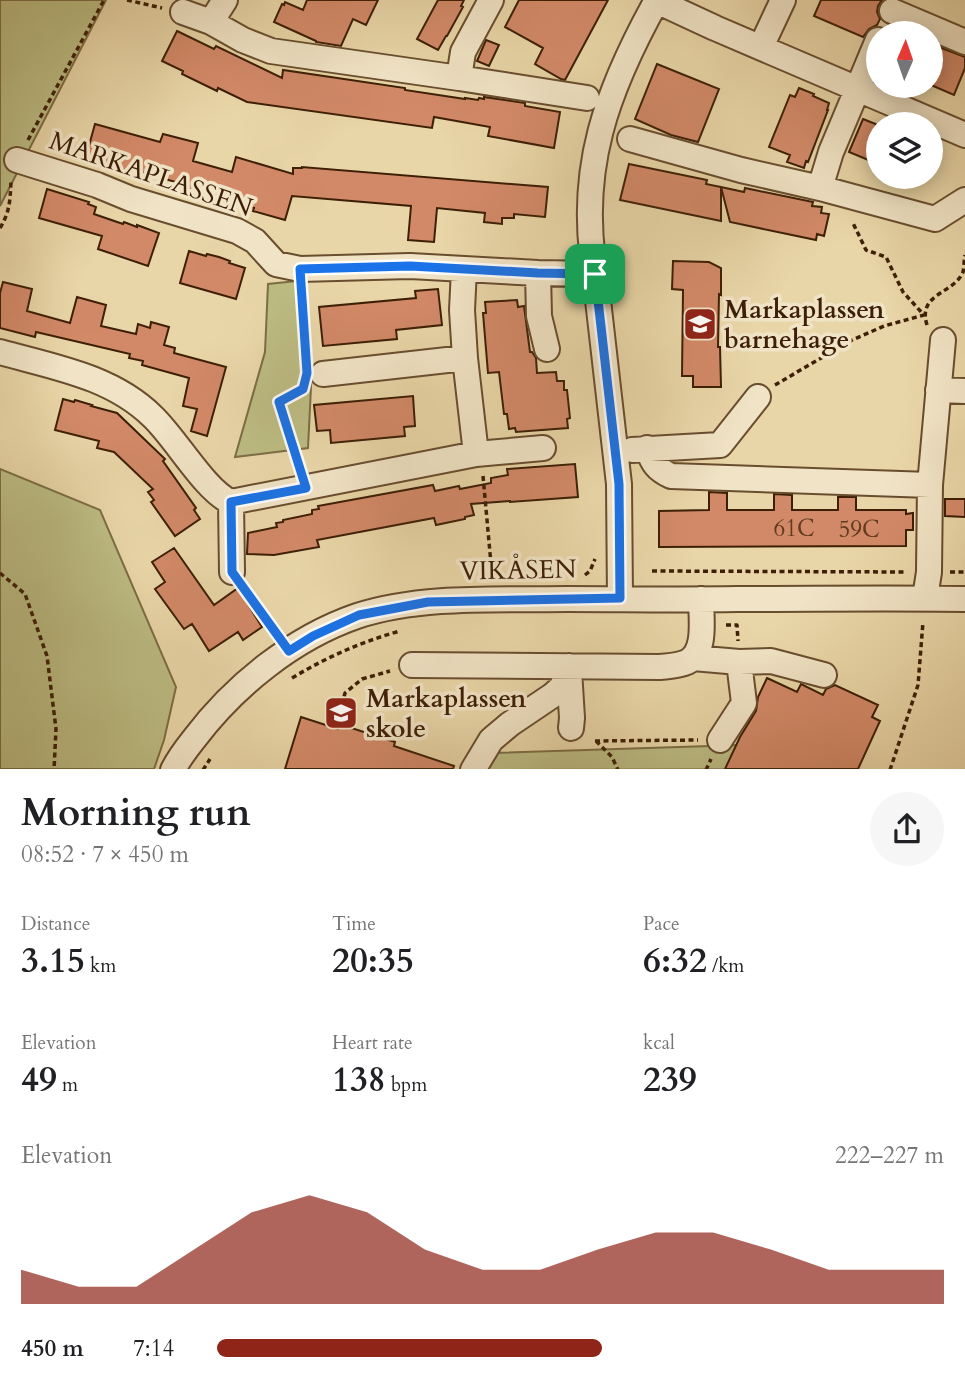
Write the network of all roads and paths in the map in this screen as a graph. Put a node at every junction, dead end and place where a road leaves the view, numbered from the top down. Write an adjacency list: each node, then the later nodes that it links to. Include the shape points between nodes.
1 (103, 0): 19 (path)
2 (127, 0): 8 (path)
3 (225, 0): 10 (street)
4 (491, 0): 14 (street, via 463,52)
5 (657, 0): 12 (street, via 709,37); 27 (street, via 619,76 598,141 590,202)
6 (783, 0): 12 (street)
7 (894, 5): 9 (street); 11 (street)
8 (183, 12): 10 (street)
9 (887, 21)
10 (211, 22): 14 (street, via 271,51)
11 (965, 42)
12 (761, 47): 15 (street)
13 (866, 69): 15 (street)
14 (459, 78): 16 (street)
15 (858, 89): 17 (street); 20 (street, via 831,152)
16 (587, 98)
17 (965, 135)
18 (629, 139): 20 (street)
19 (17, 160): 22 (path, via 11,169 10,206); 24 (street, MARKAPLASSEN, via 237,231 276,264)
20 (830, 190): 21 (street, via 935,219); 28 (path, via 866,250 886,257 903,292)
21 (965, 200)
22 (0, 228)
23 (965, 255): 28 (path, via 962,273 929,303)
24 (300, 269): 25 (street, MARKAPLASSEN); 33 (path)
25 (464, 269): 26 (street, MARKAPLASSEN); 32 (street)
26 (538, 273): 27 (street, MARKAPLASSEN); 30 (street, via 539,316)
27 (595, 274): 40 (street)
28 (924, 315): 29 (path, via 928,328); 36 (path, via 850,341)
29 (943, 340): 34 (street)
30 (547, 349)
31 (0, 352): 43 (street, via 104,383 129,398 152,415 205,480)
32 (465, 358): 33 (street); 39 (street)
33 (311, 372): 42 (path, via 303,389 279,402)
34 (938, 390): 35 (street); 41 (street)
35 (965, 391)
36 (758, 397): 38 (street, via 720,445)
37 (543, 448): 39 (street)
38 (647, 449): 40 (street, via 630,450); 41 (street, via 653,464 671,477)
39 (477, 454): 42 (street); 49 (path, via 483,470)
40 (616, 458): 50 (street)
41 (930, 485): 46 (street)
42 (306, 488): 43 (street)
43 (231, 502): 45 (street)
44 (652, 571): 46 (path)
45 (232, 572): 54 (path)
46 (929, 572): 47 (path); 51 (street)
47 (965, 572)
48 (0, 573): 64 (path, via 25,594 47,656 56,729)
49 (492, 575)
50 (620, 598): 52 (street, VIKÅSEN); 54 (street, VIKÅSEN, via 428,602 359,615)
51 (925, 598): 52 (street, VIKÅSEN); 53 (street, VIKÅSEN); 68 (path, via 918,685)
52 (701, 599): 58 (street, via 699,649)
53 (965, 599)
54 (289, 651): 65 (street, VIKÅSEN, via 234,692)
55 (739, 662): 58 (street); 59 (street, via 771,661); 62 (street, via 744,704)
56 (412, 665): 57 (street); 60 (path, via 362,679 345,693)
57 (569, 666): 58 (street, via 616,676); 61 (street); 66 (street, via 562,687 491,740)
58 (683, 670)
59 (824, 675)
60 (340, 712)
61 (571, 728)
62 (720, 740): 63 (path); 67 (path)
63 (595, 741)
64 (54, 769)
65 (173, 769)
66 (473, 769)
67 (706, 769)
68 (890, 769)

